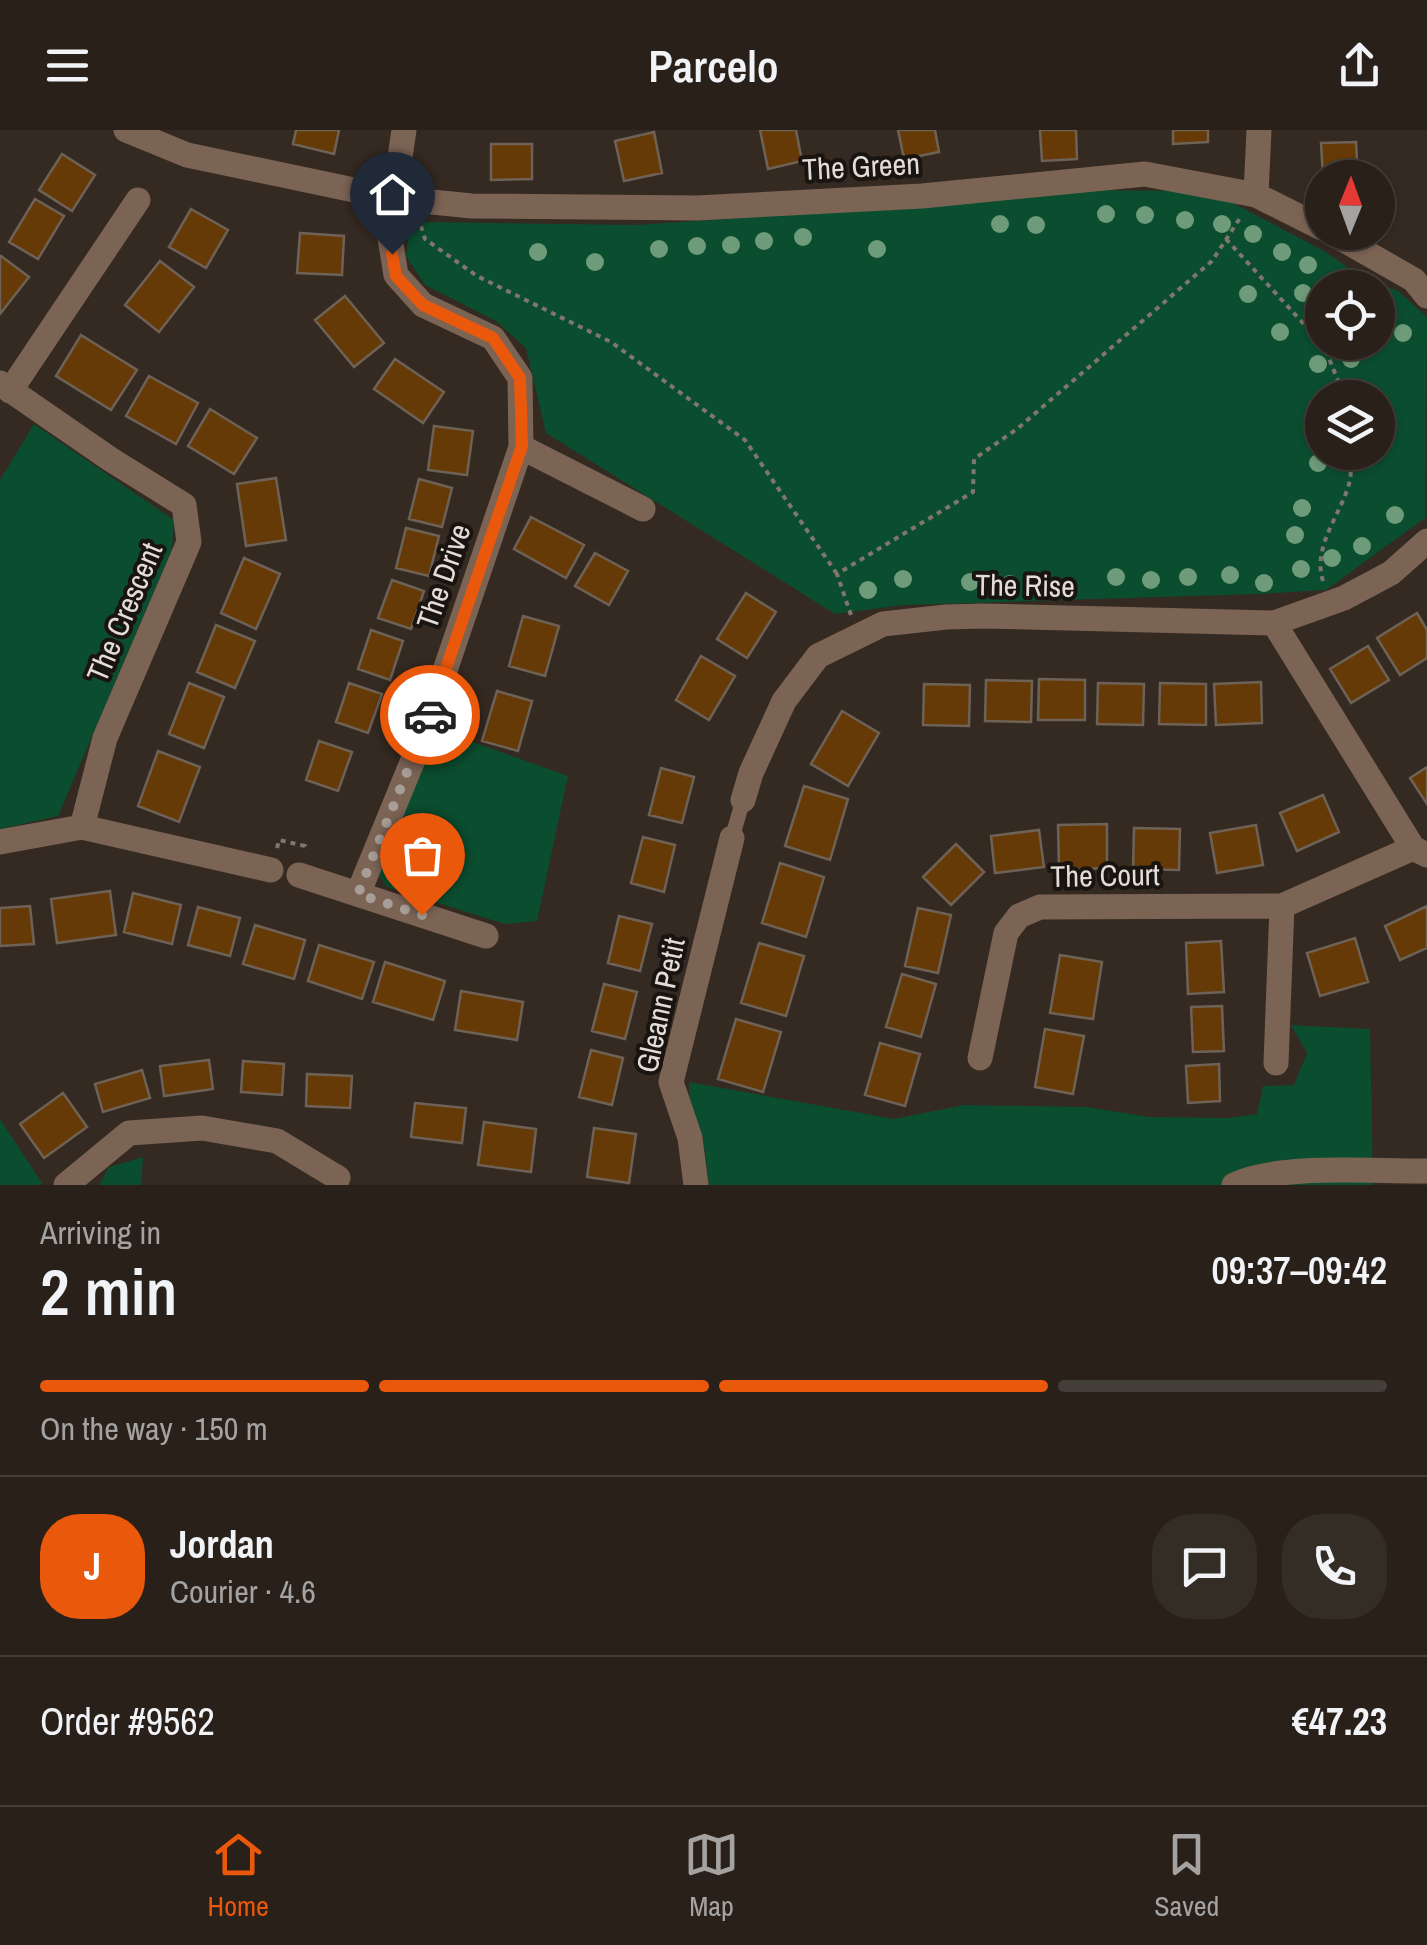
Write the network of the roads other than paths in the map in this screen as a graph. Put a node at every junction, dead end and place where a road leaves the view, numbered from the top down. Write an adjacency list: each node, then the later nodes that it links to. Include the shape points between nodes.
1 (126, 130): 6 (street, The Green, via 187,154)
2 (404, 130): 6 (street)
3 (1259, 130): 4 (street)
4 (1256, 194): 6 (street, The Green, via 1145,174 697,208); 7 (street, The Green)
5 (138, 200): 10 (street, The Crescent)
6 (402, 200): 11 (street, The Drive, via 388,232 396,276 423,305 493,338 520,378)
7 (1305, 219)
8 (1362, 250): 9 (street, via 1414,280)
9 (1427, 296)
10 (5, 387): 16 (street, The Crescent, via 184,505 189,542 105,738)
11 (522, 446): 12 (street); 22 (street, The Drive, via 422,738)
12 (643, 509)
13 (1427, 542): 14 (street, The Rise, via 1391,574)
14 (1274, 624): 15 (street, The Rise, via 946,617 883,624 818,656 784,701); 19 (street, The Court)
15 (743, 800): 17 (lane)
16 (82, 827): 18 (street); 20 (street)
17 (732, 838): 30 (street, Gleann Petit, via 671,1082 690,1138)
18 (0, 842)
19 (1420, 852): 23 (street, The Court)
20 (271, 870)
21 (300, 875): 22 (street)
22 (358, 894): 24 (street)
23 (1282, 906): 25 (street, The Court, via 1040,907 1020,916 1006,933); 26 (street)
24 (486, 936)
25 (980, 1058)
26 (1276, 1063)
27 (1427, 1171): 31 (street, via 1298,1172)
28 (338, 1178): 29 (street, via 277,1141 202,1128 129,1133)
29 (66, 1185)
30 (696, 1185)
31 (1234, 1185)

